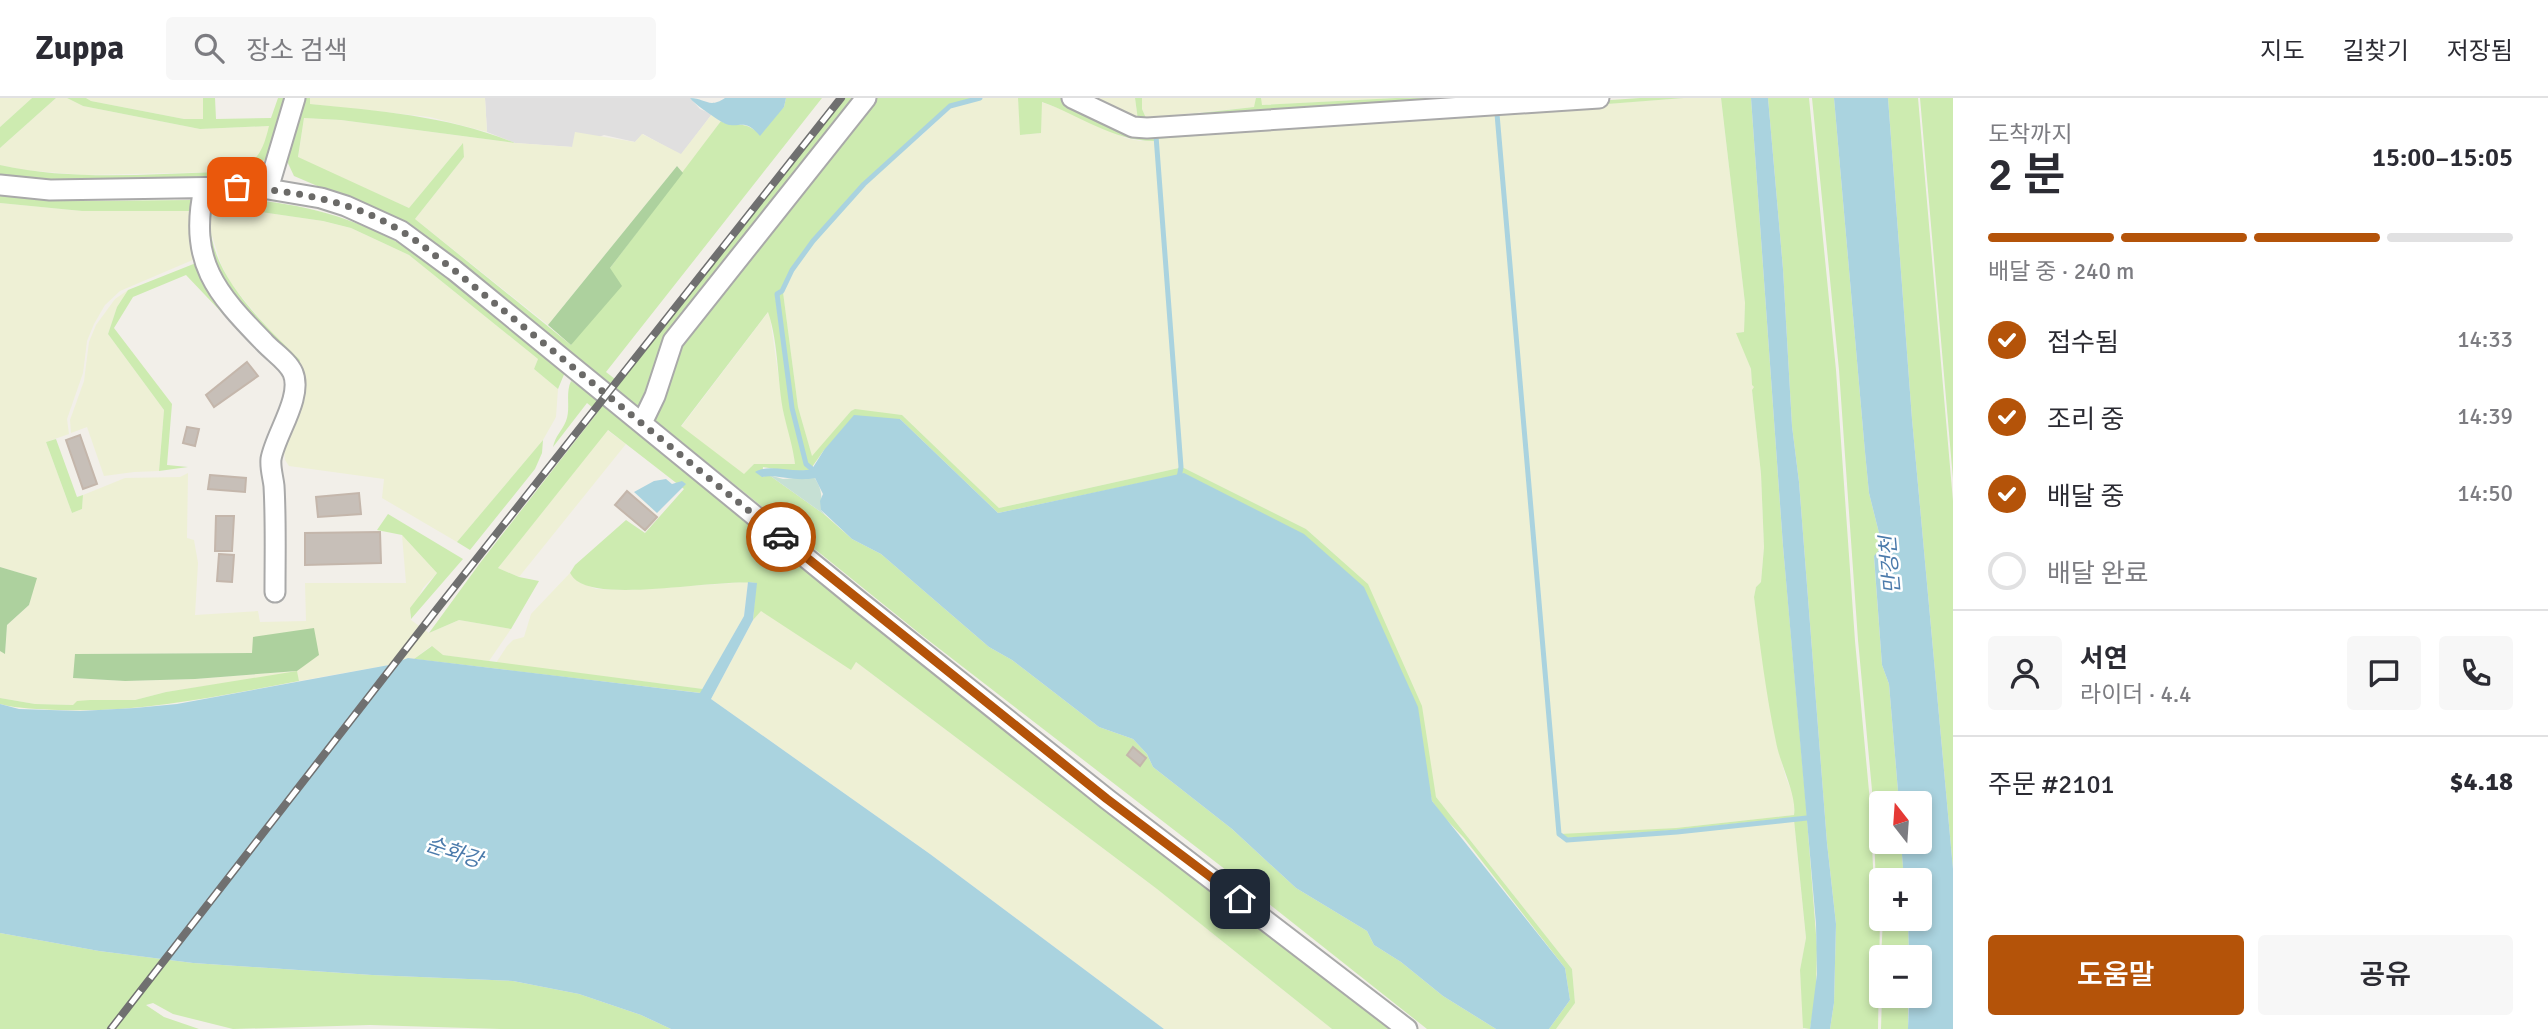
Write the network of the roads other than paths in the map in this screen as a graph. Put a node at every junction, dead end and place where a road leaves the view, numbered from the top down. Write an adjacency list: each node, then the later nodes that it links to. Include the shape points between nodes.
1 (295, 98): 7 (street)
2 (866, 98): 8 (street, via 673,341)
3 (1072, 98): 4 (street, via 1133,127 1147,128)
4 (1599, 98)
5 (0, 185): 6 (street, via 50,190)
6 (204, 189): 7 (street); 9 (street, via 198,227 209,272 233,309 290,368 295,383 271,461)
7 (268, 189): 8 (street, via 321,198 401,231)
8 (642, 423): 10 (street, via 1107,799)
9 (275, 592)
10 (1407, 1029)

